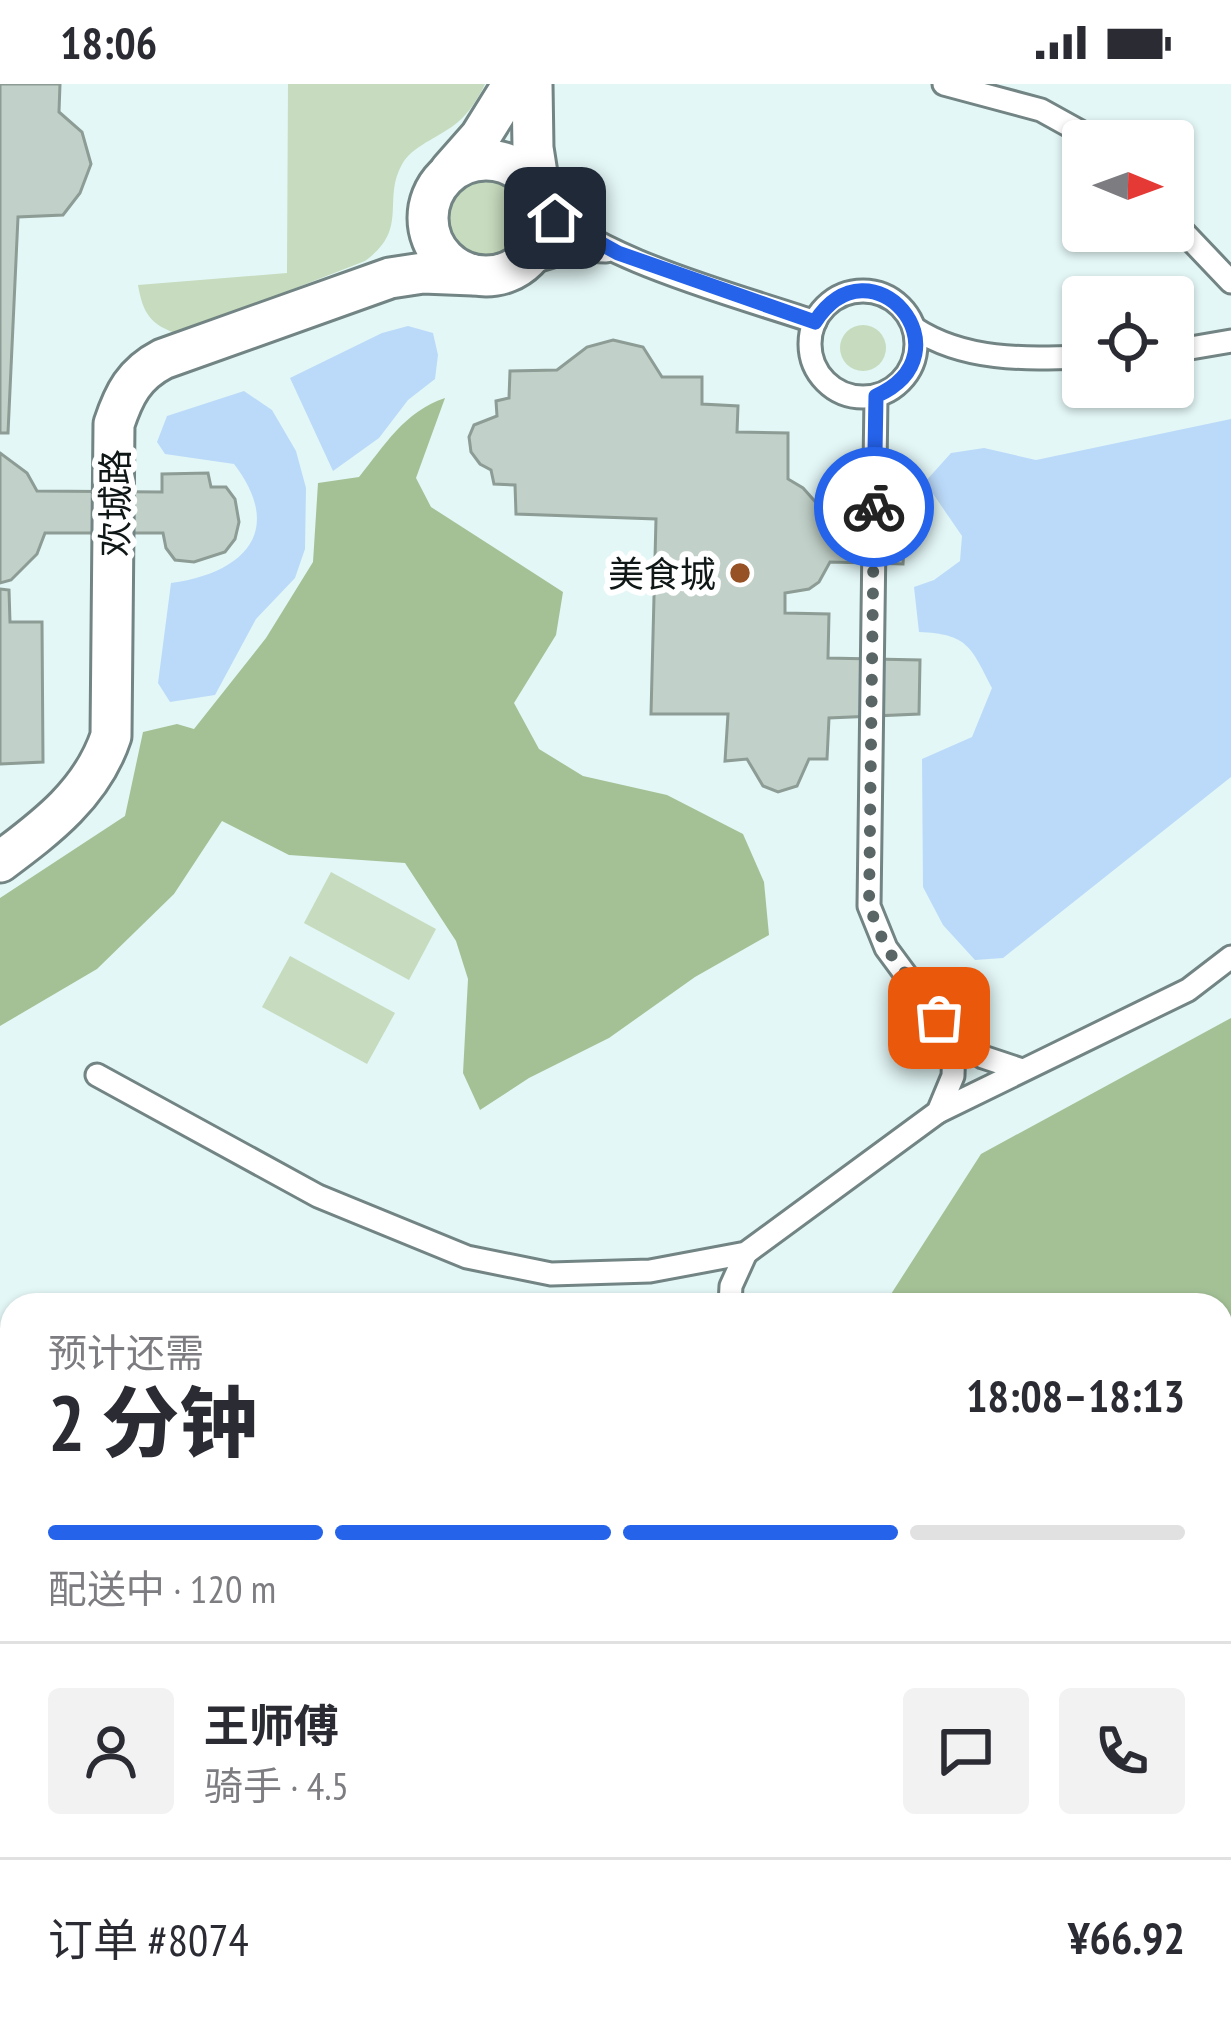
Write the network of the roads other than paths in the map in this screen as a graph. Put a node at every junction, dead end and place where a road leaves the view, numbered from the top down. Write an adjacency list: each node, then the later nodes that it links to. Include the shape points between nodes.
1 (513, 84): 5 (street)
2 (532, 84): 6 (street)
3 (944, 84): 4 (lane)
4 (1062, 122)
5 (435, 194): 6 (street, via 471,161 520,171); 10 (street, via 433,243); 11 (street)
6 (541, 199): 8 (lane, via 555,218); 9 (street, via 541,236)
7 (1194, 243): 12 (lane)
8 (618, 253): 9 (lane, via 573,250); 13 (lane)
9 (519, 266): 10 (street)
10 (473, 275): 11 (street, 欢城路)
11 (390, 278): 21 (street, 欢城路, via 164,359 124,395 114,424 111,736 102,765 78,796)
12 (1231, 282)
13 (815, 322): 14 (lane, via 840,296 876,292); 20 (lane, via 811,355 828,384)
14 (914, 328): 17 (lane, via 943,347); 19 (lane)
15 (1231, 341): 16 (lane)
16 (1194, 347)
17 (981, 354): 18 (lane); 19 (lane)
18 (1062, 356)
19 (904, 377): 20 (lane)
20 (876, 396): 23 (lane, via 869,906 886,948)
21 (0, 862)
22 (1231, 957): 24 (lane, via 1188,990)
23 (954, 1040): 24 (lane); 26 (lane, via 953,1076)
24 (1022, 1070): 26 (lane)
25 (97, 1075): 27 (lane, via 318,1196 467,1257 551,1274 650,1270)
26 (938, 1112): 27 (lane)
27 (746, 1253): 28 (lane)
28 (731, 1293)

